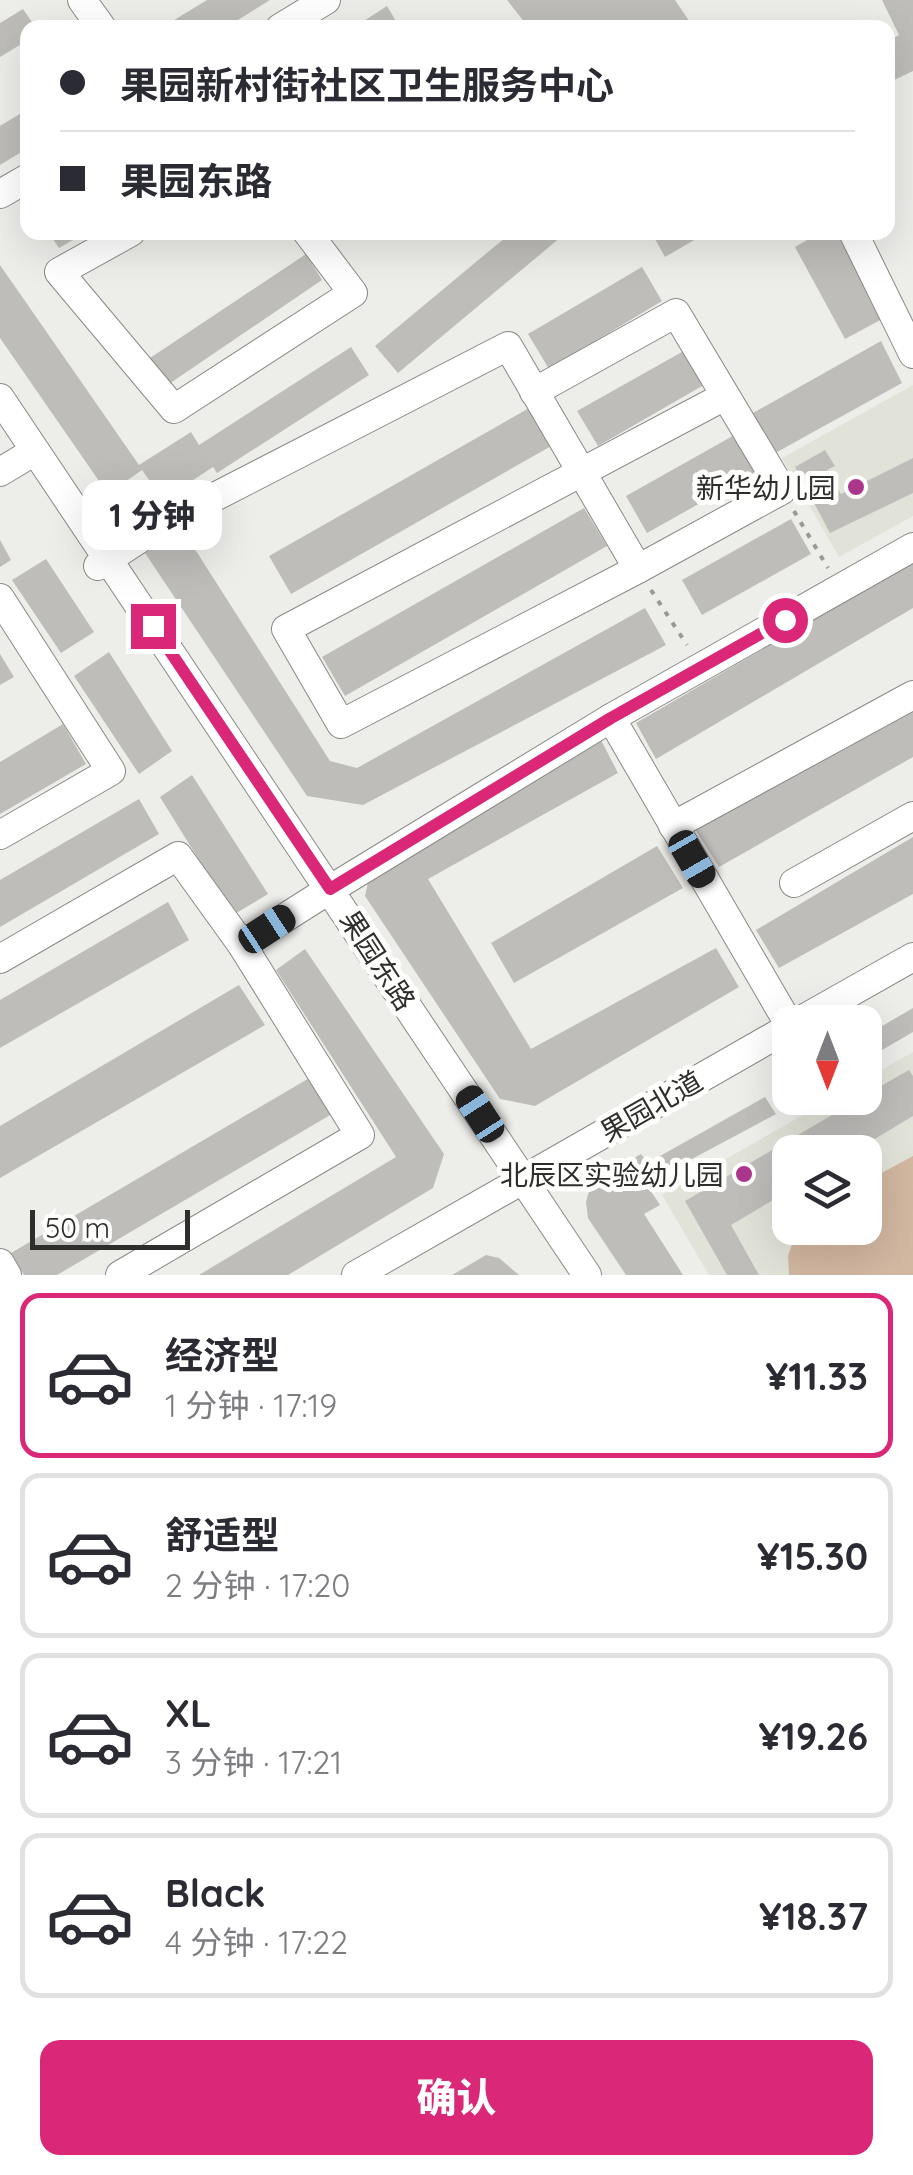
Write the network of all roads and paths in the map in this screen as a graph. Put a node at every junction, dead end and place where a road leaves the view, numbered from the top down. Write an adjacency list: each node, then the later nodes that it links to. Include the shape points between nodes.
1 (326, 0): 2 (street)
2 (293, 20)
3 (117, 240): 4 (street, via 59,272 174,409 353,293)
4 (313, 240)
5 (857, 240): 6 (street)
6 (913, 354)
7 (534, 392): 8 (street, via 676,314); 12 (street); 15 (street, via 508,346 162,524)
8 (725, 396): 12 (street); 13 (street)
9 (0, 398): 11 (street, 果园东路)
10 (0, 422): 11 (street, 果园东路)
11 (20, 460): 15 (street, 果园东路)
12 (581, 472): 16 (street); 16 (street, via 286,629 340,724)
13 (782, 490): 16 (street); 17 (path)
14 (913, 548): 17 (street)
15 (103, 563): 26 (street, 果园东路)
16 (638, 569): 19 (path)
17 (840, 589): 19 (street)
18 (0, 598): 24 (street, via 111,771)
19 (701, 667): 21 (street)
20 (913, 694): 23 (street)
21 (611, 718): 23 (street); 26 (street)
22 (913, 816): 25 (street)
23 (673, 826): 31 (street)
24 (0, 835)
25 (794, 882)
26 (323, 893): 27 (street); 36 (street, 果园东路)
27 (242, 945): 29 (street, via 178,856); 39 (street, via 360,1135)
28 (913, 957): 32 (street)
29 (0, 959)
30 (913, 976): 33 (street)
31 (778, 1005)
32 (828, 1005)
33 (861, 1005)
34 (772, 1037): 36 (street, 果园北道)
35 (772, 1055): 36 (street, 果园北道)
36 (519, 1190): 40 (street, 果园北道); 41 (street, 果园北道); 42 (street, 果园东路); 43 (street, 果园东路)
37 (0, 1263): 38 (street)
38 (7, 1275)
39 (120, 1275)
40 (356, 1275)
41 (390, 1275)
42 (568, 1275)
43 (587, 1275)

